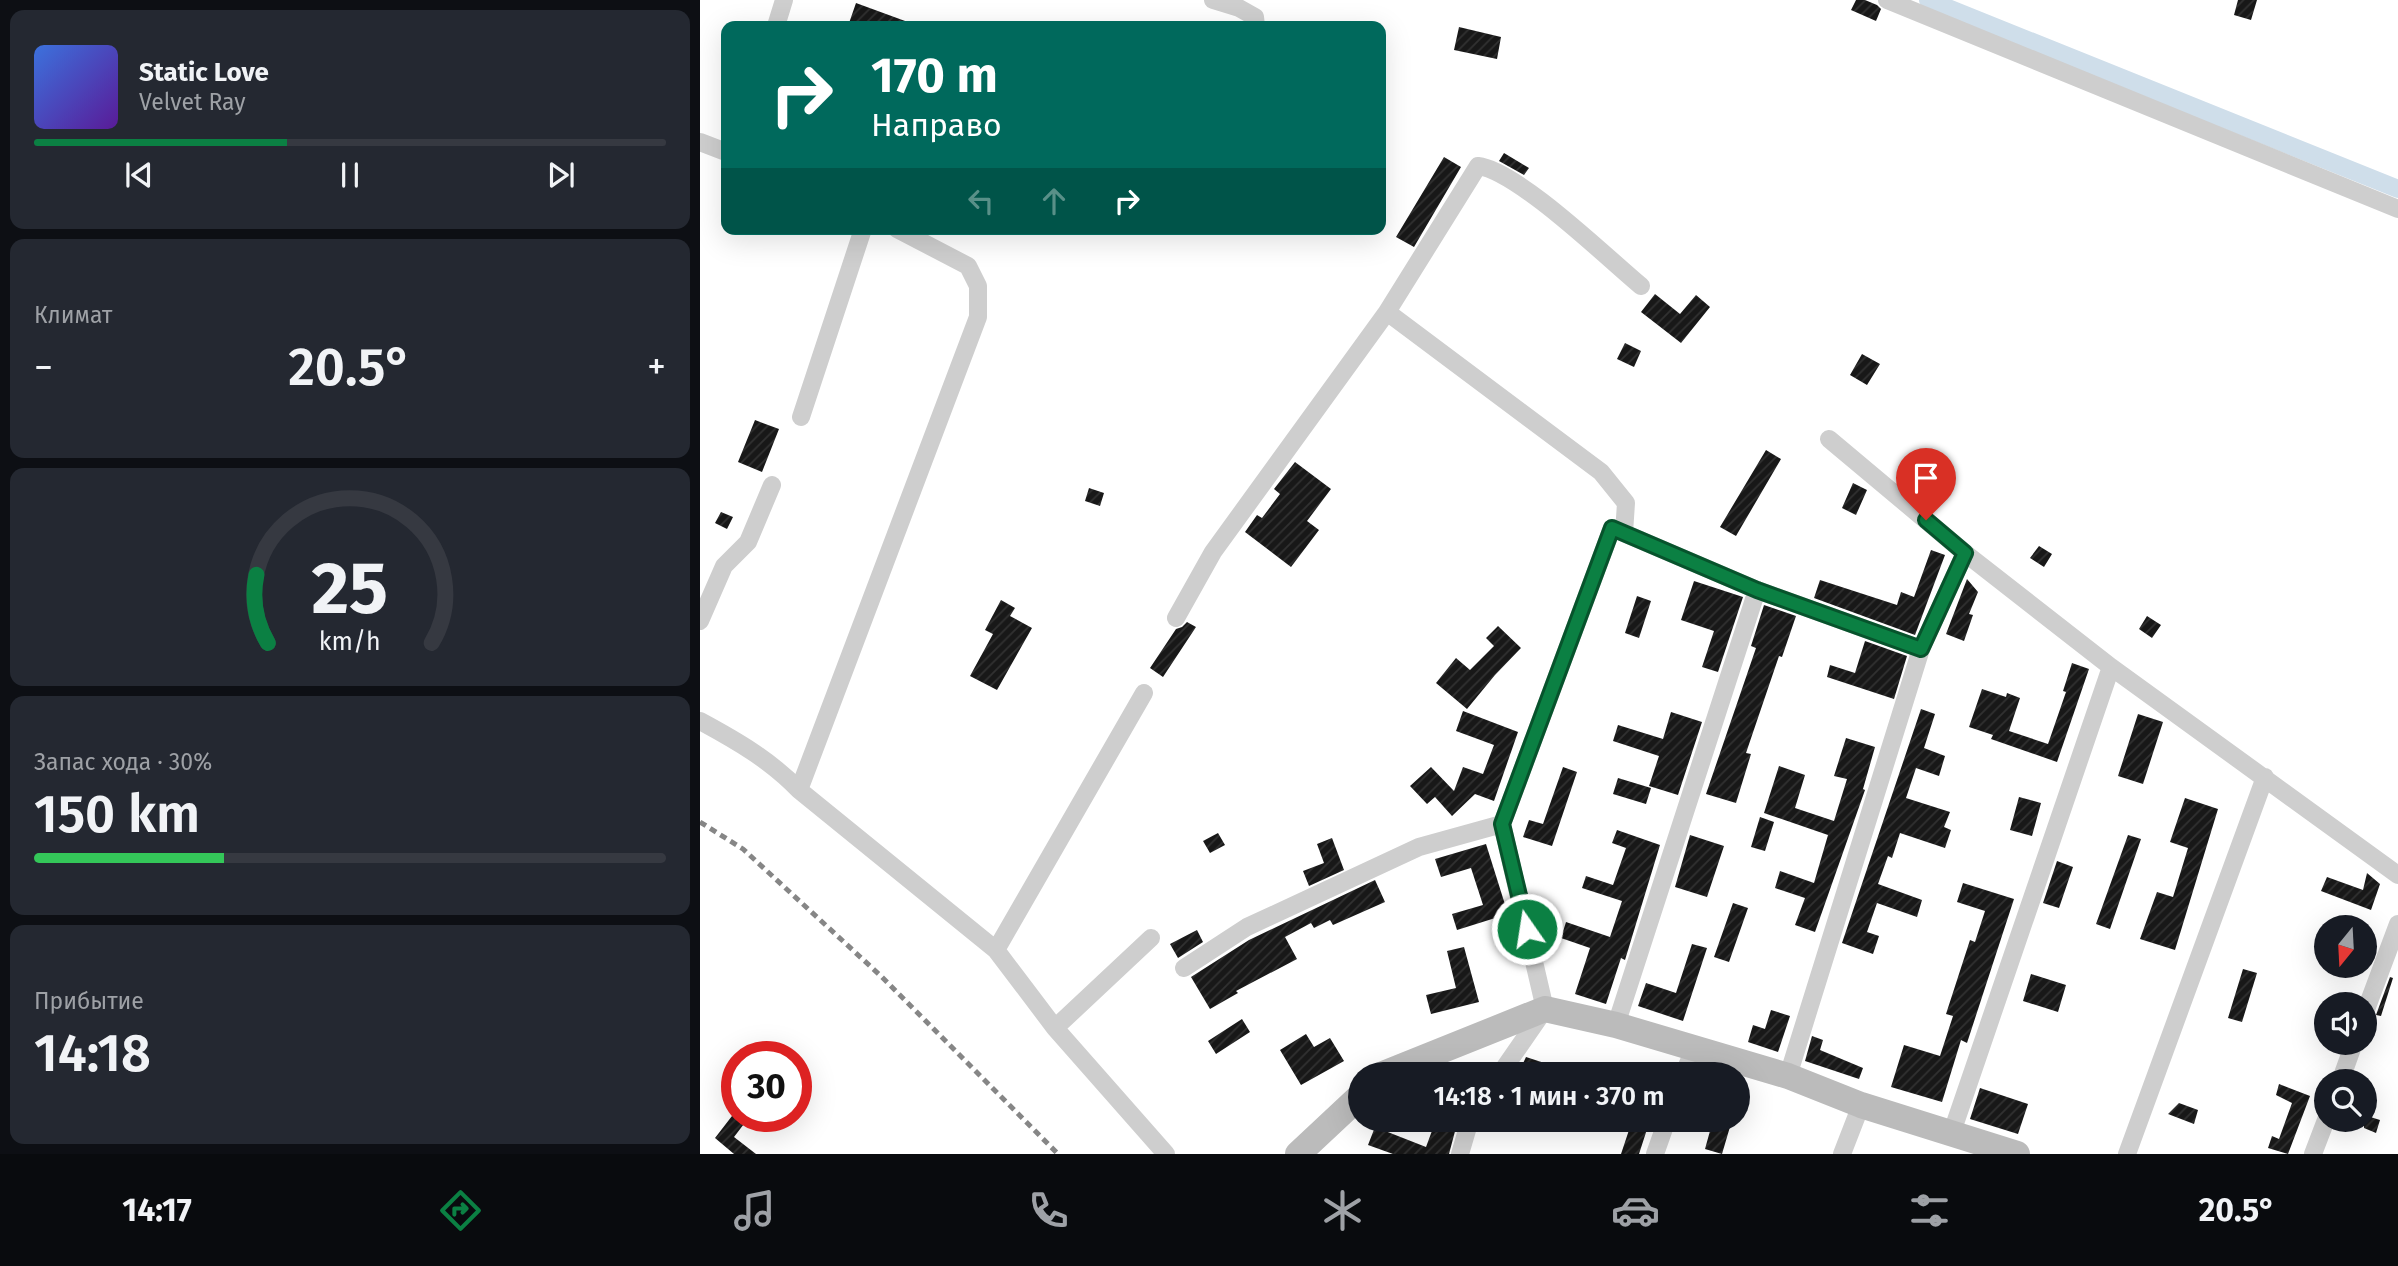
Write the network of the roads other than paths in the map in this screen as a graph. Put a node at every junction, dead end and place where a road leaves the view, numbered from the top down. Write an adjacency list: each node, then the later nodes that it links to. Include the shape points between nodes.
1 (784, 0): 4 (street)
2 (1213, 0): 5 (street, via 1239,8)
3 (1886, 0): 8 (street)
4 (778, 21)
5 (1255, 21)
6 (700, 142): 7 (street)
7 (721, 150)
8 (2398, 209)
9 (861, 235): 13 (street)
10 (909, 235): 26 (street, via 968,266 978,286 978,317)
11 (1641, 286): 12 (street, via 1529,191 1489,167 1478,166)
12 (1387, 313): 16 (street, via 1601,472 1626,503); 19 (street, via 1213,552)
13 (801, 417)
14 (1829, 439): 17 (street)
15 (772, 485): 20 (street, via 748,542 724,566)
16 (1624, 533): 18 (street); 27 (street, via 1612,528)
17 (1965, 553): 21 (street); 22 (street)
18 (1757, 590): 21 (street); 35 (street)
19 (1176, 618)
20 (700, 621)
21 (1921, 649): 41 (street)
22 (2111, 667): 25 (street); 47 (street)
23 (1144, 694): 31 (street)
24 (700, 721): 26 (street, via 744,744)
25 (2265, 777): 28 (street); 54 (street)
26 (799, 790): 31 (street)
27 (1502, 824): 32 (street, via 1419,847 1247,927); 34 (street)
28 (2398, 875)
29 (2398, 924): 33 (street)
30 (1151, 938): 36 (street)
31 (996, 950): 36 (street)
32 (1184, 968)
33 (2373, 992)
34 (1545, 1009): 35 (street); 38 (street); 39 (street)
35 (1616, 1025): 37 (street)
36 (1055, 1028): 48 (street)
37 (1694, 1048): 40 (street); 41 (street)
38 (1412, 1062)
39 (1508, 1062)
40 (1689, 1062)
41 (1788, 1076): 42 (street)
42 (1861, 1105): 47 (street); 52 (street)
43 (1348, 1107): 49 (street)
44 (1466, 1132): 50 (street)
45 (1663, 1132): 51 (street)
46 (2321, 1132): 55 (street)
47 (1951, 1135): 53 (street)
48 (1166, 1154)
49 (1298, 1154)
50 (1460, 1154)
51 (1655, 1154)
52 (1842, 1154)
53 (2017, 1154)
54 (2127, 1154)
55 (2313, 1154)

